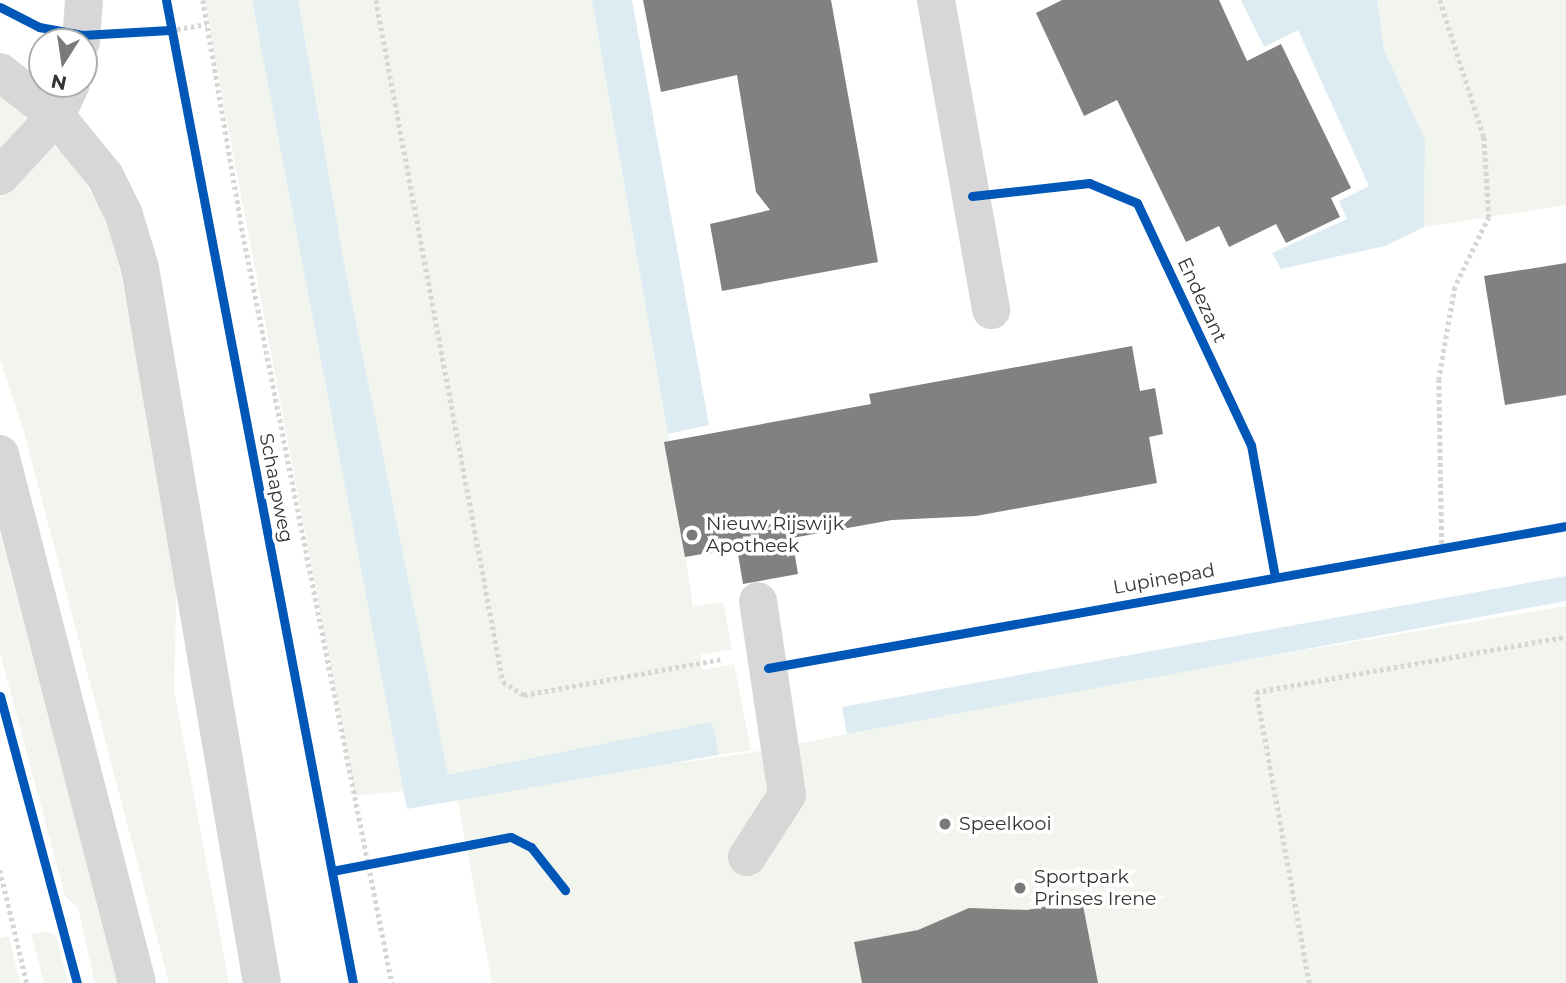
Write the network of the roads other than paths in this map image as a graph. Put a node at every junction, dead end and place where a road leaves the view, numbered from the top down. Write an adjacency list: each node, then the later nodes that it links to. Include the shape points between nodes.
1 (84, 0): 3 (street)
2 (936, 0): 7 (street)
3 (82, 28)
4 (0, 72): 5 (street)
5 (64, 100): 6 (street); 12 (street, via 124,215 140,268)
6 (0, 176)
7 (991, 310)
8 (0, 454): 11 (street)
9 (758, 601): 10 (street, via 787,795)
10 (747, 857)
11 (137, 983)
12 (262, 983)

